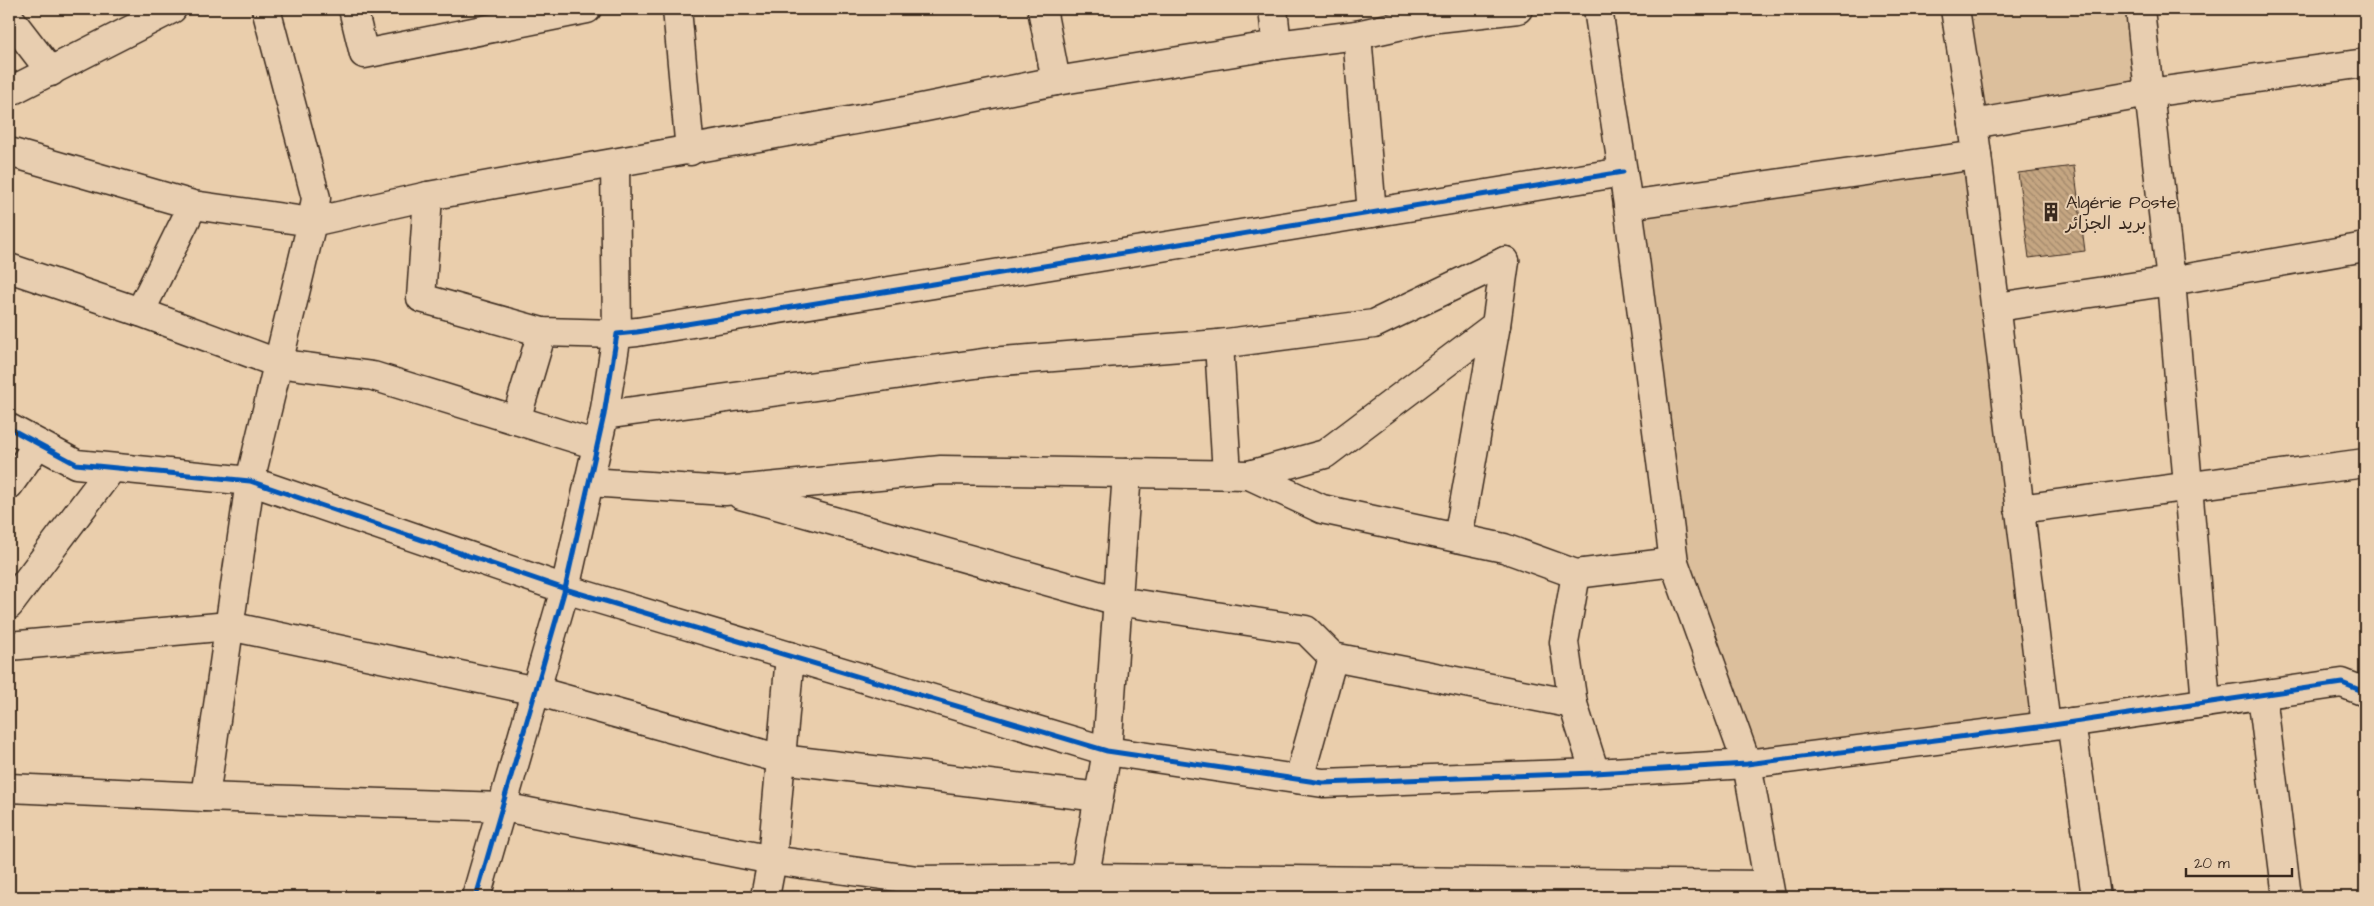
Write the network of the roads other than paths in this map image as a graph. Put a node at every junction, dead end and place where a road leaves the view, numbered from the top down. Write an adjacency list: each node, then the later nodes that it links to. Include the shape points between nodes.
1 (172, 9): 17 (street)
2 (266, 9): 31 (street, via 316,198)
3 (352, 9): 4 (street, via 364,54)
4 (587, 9)
5 (677, 9): 22 (street)
6 (1042, 9): 18 (street)
7 (1273, 9): 15 (street)
8 (1518, 9): 12 (street)
9 (1598, 9): 26 (street)
10 (1955, 9): 21 (street)
11 (2140, 9): 20 (street)
12 (1428, 14): 14 (street)
13 (13, 17): 17 (street)
14 (1357, 35): 15 (street); 30 (street)
15 (1278, 45): 18 (street)
16 (2365, 63): 20 (street)
17 (51, 72): 19 (street)
18 (1056, 81): 22 (street)
19 (9, 92)
20 (2149, 93): 21 (street); 34 (street)
21 (1973, 124): 24 (street)
22 (690, 151): 25 (street)
23 (9, 152): 28 (street)
24 (1977, 155): 29 (street); 35 (street)
25 (615, 164): 27 (street); 39 (street)
26 (1623, 172): 29 (street); 30 (street)
27 (428, 196): 31 (street); 38 (street, via 421,298)
28 (192, 205): 31 (street); 36 (street)
29 (1628, 205): 58 (street)
30 (1372, 213): 39 (street)
31 (312, 222): 41 (street)
32 (2365, 247): 34 (street)
33 (11, 273): 36 (street)
34 (2171, 281): 35 (street); 54 (street)
35 (1997, 307): 56 (street)
36 (140, 312): 41 (street)
37 (1496, 324): 40 (street, via 1505,261 1374,324); 50 (street, via 1325,454); 57 (street)
38 (542, 332): 39 (street); 43 (street)
39 (617, 334): 42 (street)
40 (1219, 344): 42 (street, via 990,362); 50 (street)
41 (277, 363): 43 (street, via 373,376); 51 (street)
42 (604, 415): 46 (street)
43 (516, 420): 46 (street)
44 (9, 428): 45 (street)
45 (38, 444): 48 (street, via 76,464); 53 (street)
46 (597, 446): 52 (street)
47 (2365, 463): 54 (street)
48 (112, 468): 51 (street); 62 (street)
49 (1127, 473): 50 (street); 55 (street, via 941,470); 61 (street)
50 (1238, 474): 57 (street, via 1322,509)
51 (250, 482): 60 (street); 63 (street)
52 (589, 482): 55 (street); 60 (street)
53 (9, 485)
54 (2188, 487): 56 (street); 70 (street)
55 (725, 491): 61 (street)
56 (2019, 509): 72 (street)
57 (1458, 538): 59 (street, via 1504,548)
58 (1674, 562): 59 (street); 75 (street)
59 (1576, 574): 71 (street, via 1564,642)
60 (566, 589): 65 (street); 68 (street)
61 (1118, 601): 66 (street, via 1306,630); 73 (street)
62 (9, 605)
63 (229, 626): 64 (street); 68 (street); 79 (street)
64 (9, 646)
65 (790, 656): 73 (street); 74 (street)
66 (1333, 657): 71 (street); 77 (street)
67 (2358, 685): 69 (street)
68 (536, 691): 74 (street); 81 (street)
69 (2262, 695): 70 (street); 88 (street)
70 (2206, 703): 72 (street)
71 (1573, 704): 76 (street)
72 (2059, 724): 75 (street); 87 (street)
73 (1107, 751): 77 (street); 80 (street)
74 (781, 759): 80 (street); 82 (street)
75 (1747, 764): 76 (street); 84 (street)
76 (1595, 773): 77 (street, via 1323,783)
77 (1299, 779)
78 (9, 788): 79 (street)
79 (205, 797): 81 (street)
80 (1099, 797): 83 (street)
81 (503, 807): 82 (street); 85 (street)
82 (772, 860): 83 (street, via 918,880); 86 (street)
83 (1083, 888): 84 (street)
84 (1769, 891)
85 (476, 897)
86 (765, 897)
87 (2096, 897)
88 (2287, 897)

